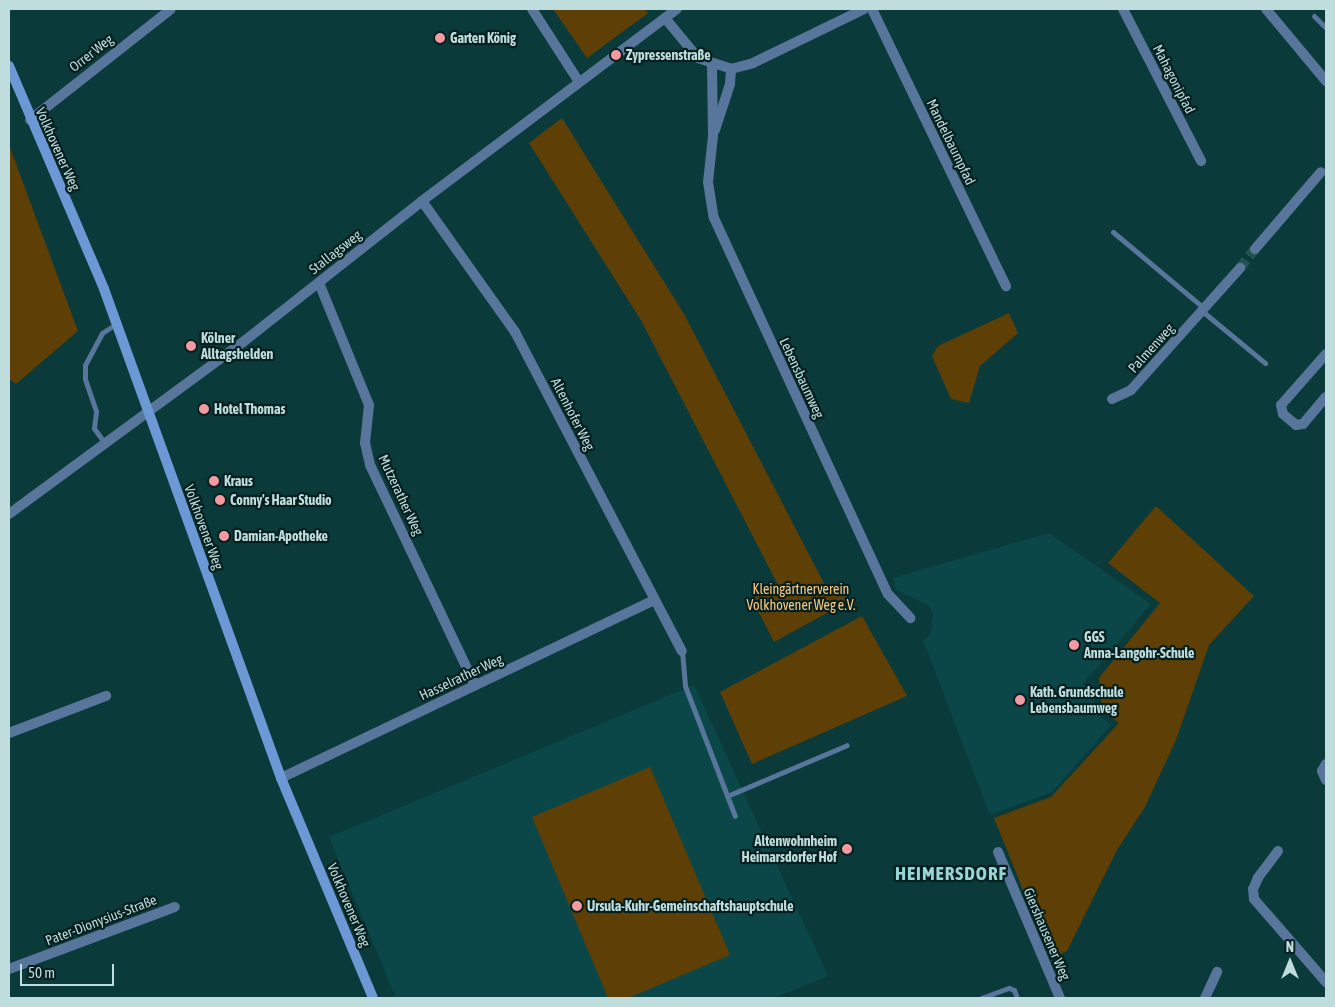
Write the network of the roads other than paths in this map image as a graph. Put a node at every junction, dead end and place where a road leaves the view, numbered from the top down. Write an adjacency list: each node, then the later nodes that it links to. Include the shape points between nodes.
1 (171, 9): 16 (street, Orrer Weg)
2 (532, 9): 15 (street)
3 (677, 9): 9 (street, Stallagsweg)
4 (864, 9): 13 (street, via 753,63)
5 (872, 9): 25 (street, Mandelbaumpfad)
6 (1123, 9): 18 (street, Mahagonipfad)
7 (1266, 9): 14 (street)
8 (1314, 16): 10 (lane)
9 (665, 18): 11 (street, via 698,58); 15 (street, Stallagsweg)
10 (1326, 28)
11 (712, 65): 13 (street); 17 (street, Lebensbaumweg)
12 (9, 66): 16 (street, Volkhovener Weg)
13 (731, 69): 17 (street, Lebensbaumweg, via 730,84)
14 (1326, 81)
15 (579, 82): 20 (street, Stallagsweg)
16 (30, 120): 27 (street, Volkhovener Weg)
17 (713, 136): 36 (street, Lebensbaumweg, via 709,195 724,244 888,594)
18 (1201, 161)
19 (1321, 172): 22 (street)
20 (422, 201): 24 (street, Stallagsweg); 35 (street, Altenhofer Weg, via 514,332)
21 (1114, 232): 26 (lane)
22 (1255, 249)
23 (1240, 268): 26 (street, Palmenweg)
24 (319, 282): 32 (street, Stallagsweg); 38 (street, Mutzerather Weg, via 369,405 365,443 370,465)
25 (1006, 286)
26 (1203, 309): 29 (lane); 31 (street, Palmenweg, via 1131,390)
27 (116, 324): 32 (street, Volkhovener Weg); 33 (lane, via 102,333 85,365 86,380 96,411 94,428)
28 (1326, 354): 30 (street, via 1281,405 1283,414 1296,425 1302,424)
29 (1266, 363)
30 (1326, 397)
31 (1112, 399)
32 (146, 410): 33 (street, Stallagsweg); 43 (street, Volkhovener Weg)
33 (104, 442): 34 (street, Stallagsweg)
34 (9, 514)
35 (654, 600): 37 (street, Altenhofer Weg); 38 (street, Hasselrather Weg)
36 (910, 618)
37 (682, 651): 45 (lane, via 685,686)
38 (475, 685): 43 (street, Hasselrather Weg)
39 (106, 696): 40 (street)
40 (9, 733)
41 (847, 745): 45 (lane)
42 (1326, 764): 44 (street, via 1322,771)
43 (281, 778): 53 (street, Volkhovener Weg)
44 (1325, 779)
45 (727, 796): 46 (lane)
46 (735, 816)
47 (1278, 851): 52 (street, via 1258,878 1253,889 1254,899)
48 (998, 852): 56 (street, Giershausener Weg)
49 (175, 907): 50 (street, Pater-Dionysius-Straße)
50 (9, 969)
51 (1217, 972): 57 (street)
52 (1326, 982)
53 (374, 998)
54 (980, 998): 55 (lane, via 1009,988 1014,990)
55 (1017, 998)
56 (1060, 998)
57 (1205, 998)

